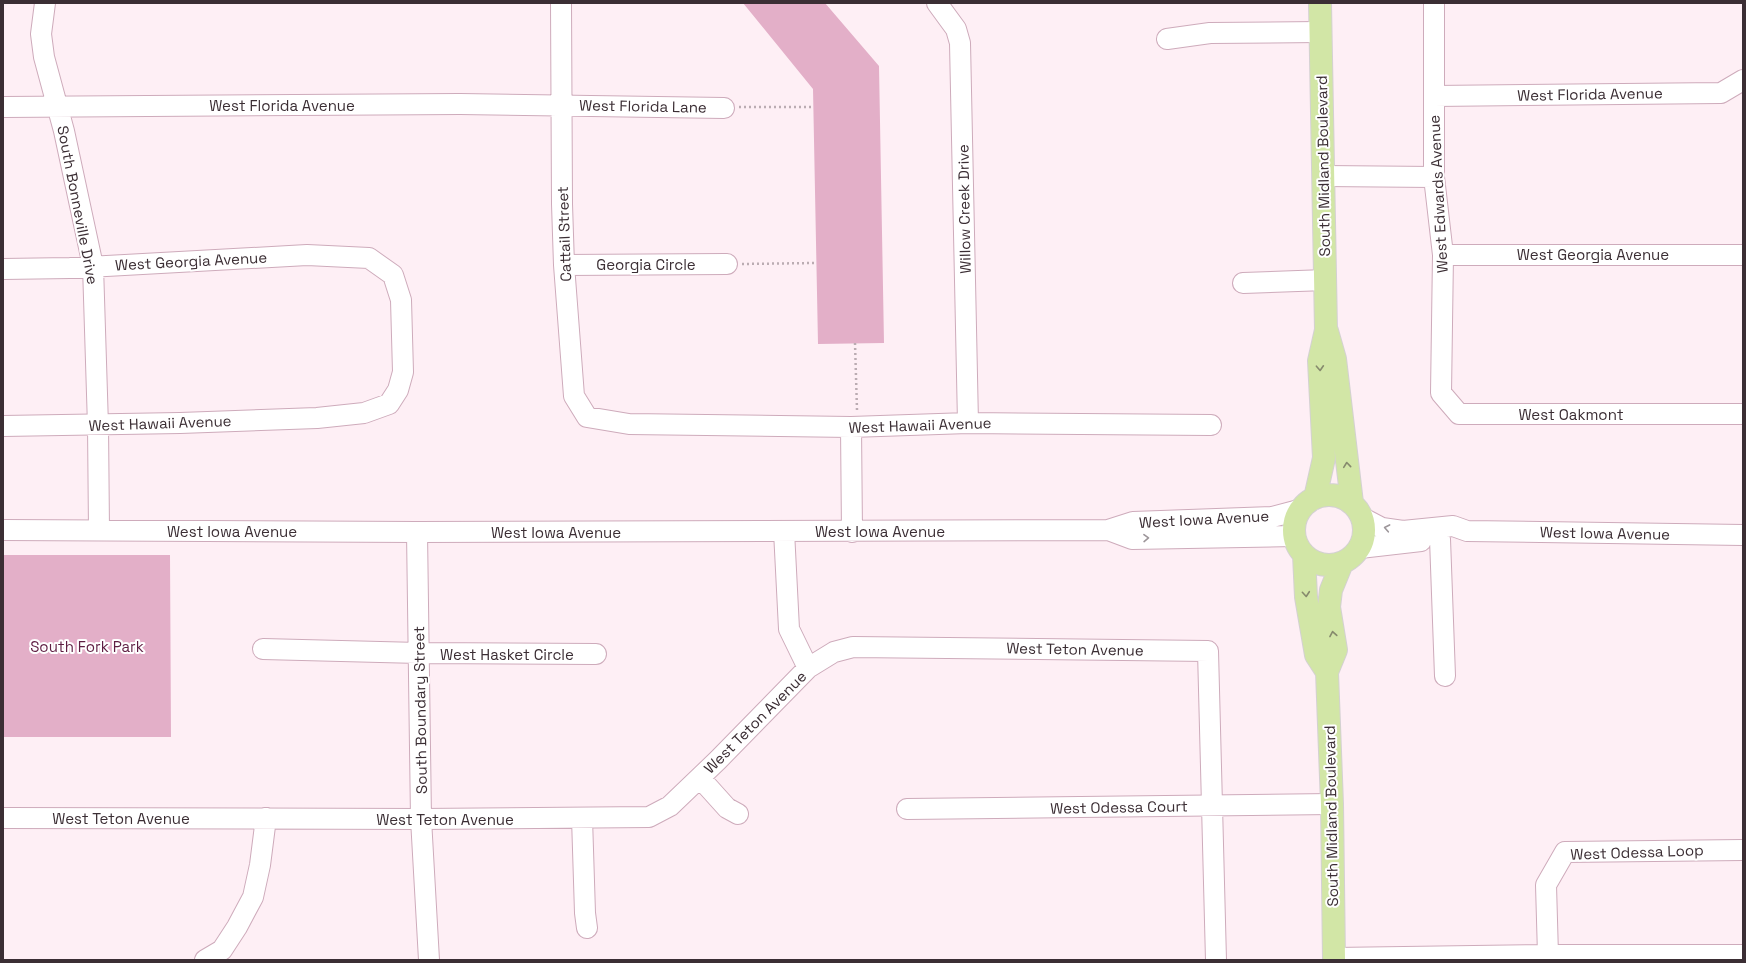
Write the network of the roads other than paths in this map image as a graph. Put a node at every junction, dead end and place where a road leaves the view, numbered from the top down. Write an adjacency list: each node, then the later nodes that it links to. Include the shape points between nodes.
1 (45, 3): 12 (street, South Bonneville Drive, via 41,34)
2 (561, 3): 10 (street, Cattail Street)
3 (937, 3): 28 (street, Willow Creek Drive, via 956,29 960,43)
4 (1320, 3): 6 (main road, South Midland Boulevard)
5 (1434, 3): 9 (street, West Edwards Avenue)
6 (1320, 32): 7 (street, via 1210,33); 14 (main road, South Midland Boulevard)
7 (1167, 39)
8 (1743, 80): 9 (street, West Florida Avenue, via 1722,93)
9 (1434, 96): 15 (street, West Edwards Avenue)
10 (561, 104): 12 (street, West Florida Avenue); 13 (street, West Florida Lane); 19 (street, Cattail Street)
11 (3, 107): 12 (street, West Florida Avenue)
12 (57, 107): 20 (street, South Bonneville Drive)
13 (724, 108)
14 (1324, 176): 15 (street); 22 (main road, South Midland Boulevard)
15 (1434, 177): 16 (street, West Edwards Avenue)
16 (1443, 254): 17 (street, West Georgia Avenue); 25 (street, West Edwards Avenue)
17 (1743, 255)
18 (727, 264): 19 (street, Georgia Circle)
19 (564, 265): 29 (street, Cattail Street, via 574,396 587,417)
20 (93, 266): 21 (street, West Georgia Avenue); 27 (street, West Georgia Avenue, via 307,255 369,258 393,275 402,300 403,372 398,390 389,404 364,413); 32 (street, South Bonneville Drive)
21 (3, 269)
22 (1326, 280): 23 (street); 24 (main road, South Midland Boulevard)
23 (1243, 282)
24 (1326, 330): 34 (main road, South Midland Boulevard, one-way to 34, via 1319,360 1324,458); 35 (main road, South Midland Boulevard, one-way to 24, via 1335,359)
25 (1440, 361): 26 (street, West Oakmont, via 1441,393 1459,414)
26 (1743, 414)
27 (318, 418): 32 (street, West Hawaii Avenue)
28 (968, 423): 30 (street, West Hawaii Avenue); 33 (street, West Hawaii Avenue)
29 (629, 424): 33 (street, West Hawaii Avenue)
30 (1211, 425)
31 (3, 426): 32 (street, West Hawaii Avenue)
32 (98, 426): 37 (street, South Bonneville Drive)
33 (854, 427): 42 (street)
34 (1307, 504): 35 (main road, via 1329,495 1341,497); 38 (street, West Iowa Avenue, via 1272,517 1133,522); 45 (main road, via 1295,520)
35 (1356, 510): 40 (street, West Iowa Avenue, one-way to 35, via 1453,526 1403,531 1382,528); 46 (main road, via 1364,524)
36 (3, 530): 37 (street, West Iowa Avenue)
37 (99, 530): 41 (street, West Iowa Avenue)
38 (1108, 530): 42 (street, West Iowa Avenue); 45 (street, West Iowa Avenue, one-way to 45, via 1132,539)
39 (784, 531): 41 (street, West Iowa Avenue); 42 (street, West Iowa Avenue); 51 (street, via 789,629)
40 (1467, 531): 43 (street, West Iowa Avenue); 44 (street, West Iowa Avenue, via 1453,538)
41 (417, 532): 49 (street, South Boundary Street)
42 (852, 532)
43 (1743, 535)
44 (1440, 539): 46 (street, West Iowa Avenue); 53 (street)
45 (1299, 545): 47 (main road, via 1309,560 1318,564 1330,566); 52 (main road, one-way to 52, via 1316,655)
46 (1360, 548): 47 (main road)
47 (1342, 563): 52 (main road, South Midland Boulevard, one-way to 47, via 1336,650 1329,607 1331,590)
48 (263, 649): 49 (street, West Hasket Circle)
49 (419, 653): 50 (street, West Hasket Circle); 62 (street, South Boundary Street)
50 (596, 654)
51 (808, 668): 54 (street, West Teton Avenue); 56 (street, West Teton Avenue, via 834,652 853,647 1208,650)
52 (1327, 672): 55 (main road, South Midland Boulevard)
53 (1445, 676)
54 (700, 778): 58 (street, via 727,808); 61 (street, West Teton Avenue, via 670,806 649,817)
55 (1332, 804): 56 (street, West Odessa Court); 67 (main road, South Midland Boulevard)
56 (1212, 806): 57 (street, West Odessa Court); 70 (street, West Teton Avenue)
57 (907, 809)
58 (738, 814)
59 (3, 818): 60 (street, West Teton Avenue)
60 (266, 818): 62 (street, West Teton Avenue); 68 (street, via 253,897 222,950)
61 (582, 818): 62 (street, West Teton Avenue); 64 (street)
62 (421, 819): 69 (street, South Boundary Street)
63 (1743, 850): 65 (street, West Odessa Loop, via 1565,852 1546,885)
64 (587, 928)
65 (1548, 955): 66 (street); 67 (street)
66 (1742, 956)
67 (1334, 959)
68 (205, 960)
69 (429, 960)
70 (1216, 960)

